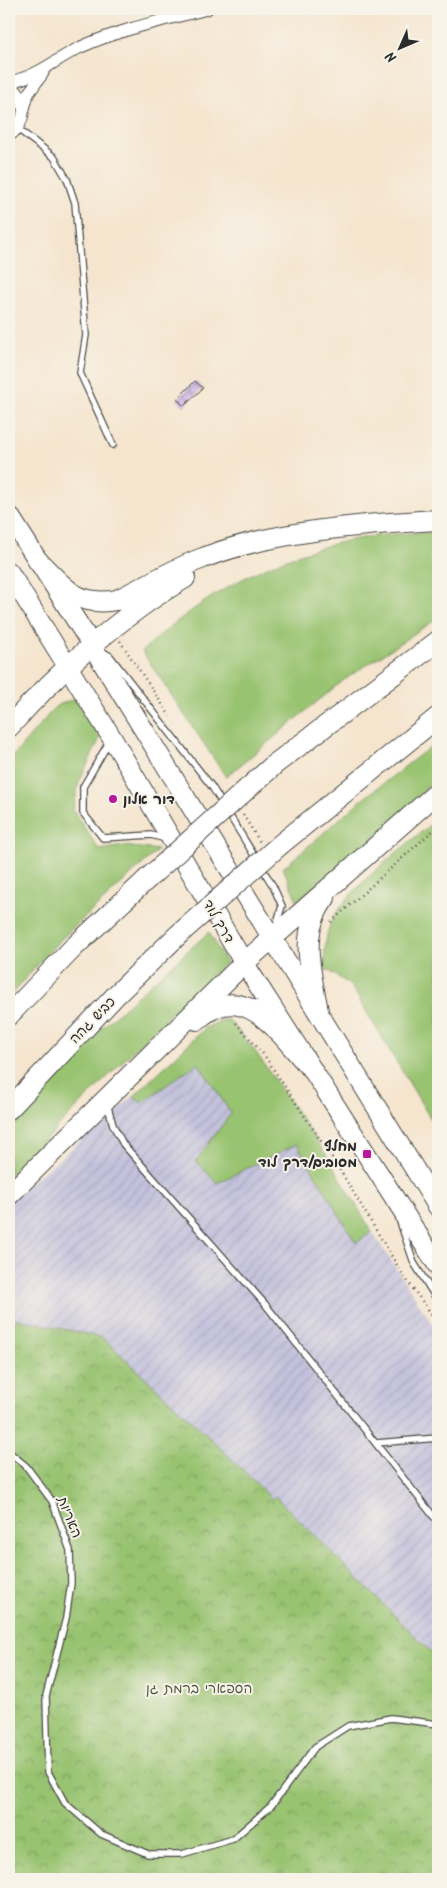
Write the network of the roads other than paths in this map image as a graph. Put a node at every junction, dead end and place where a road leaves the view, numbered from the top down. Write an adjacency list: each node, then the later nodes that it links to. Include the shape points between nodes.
1 (207, 9): 2 (street, via 102,39)
2 (48, 68): 3 (street); 4 (street, via 33,85)
3 (9, 84): 4 (street, via 19,94)
4 (24, 110): 5 (street)
5 (13, 132): 6 (lane, via 54,157 67,179 75,203 86,335 80,373)
6 (113, 445)
7 (9, 515): 10 (main road)
8 (438, 520): 9 (highway, via 378,523)
9 (261, 541): 10 (highway, via 204,557 117,600 106,602 90,602 72,594); 13 (highway, via 167,589)
10 (38, 561): 13 (main road)
11 (9, 572): 14 (main road, דרך לוד)
12 (438, 641): 24 (highway, bridge, via 298,746 248,788 74,946)
13 (93, 647): 14 (highway); 21 (main road); 21 (lane, via 110,656 212,787 282,906)
14 (67, 669): 16 (highway); 17 (main road, דרך לוד)
15 (438, 717): 27 (highway, כביש גהה, bridge, via 271,843 117,994)
16 (9, 727)
17 (112, 738): 19 (main road, דרך לוד); 19 (lane, via 83,787 84,813 103,838 152,835)
18 (438, 792): 20 (highway)
19 (172, 841): 22 (main road, דרך לוד)
20 (337, 883): 21 (highway); 23 (highway, via 320,905 308,935 308,957)
21 (273, 937): 22 (highway); 23 (main road)
22 (244, 963): 25 (main road, דרך לוד); 28 (highway)
23 (318, 1011): 31 (main road)
24 (9, 1015)
25 (308, 1065): 26 (highway, via 267,1019 246,1005 234,1003 201,1016); 29 (main road, דרך לוד)
26 (108, 1107): 28 (highway); 35 (lane, via 113,1126 124,1144 265,1304)
27 (9, 1109)
28 (50, 1154): 30 (highway)
29 (388, 1187): 32 (main road, דרך לוד); 33 (lane, via 414,1264)
30 (9, 1195)
31 (438, 1207)
32 (438, 1266)
33 (438, 1301)
34 (438, 1438): 35 (lane)
35 (376, 1443): 37 (lane)
36 (9, 1452): 38 (lane, האריות, via 26,1466 52,1501 70,1550 71,1583 62,1637 46,1696 48,1772 66,1803 101,1834 148,1854 182,1854 233,1839 272,1806 315,1747 348,1726 391,1718)
37 (438, 1522)
38 (438, 1724)

